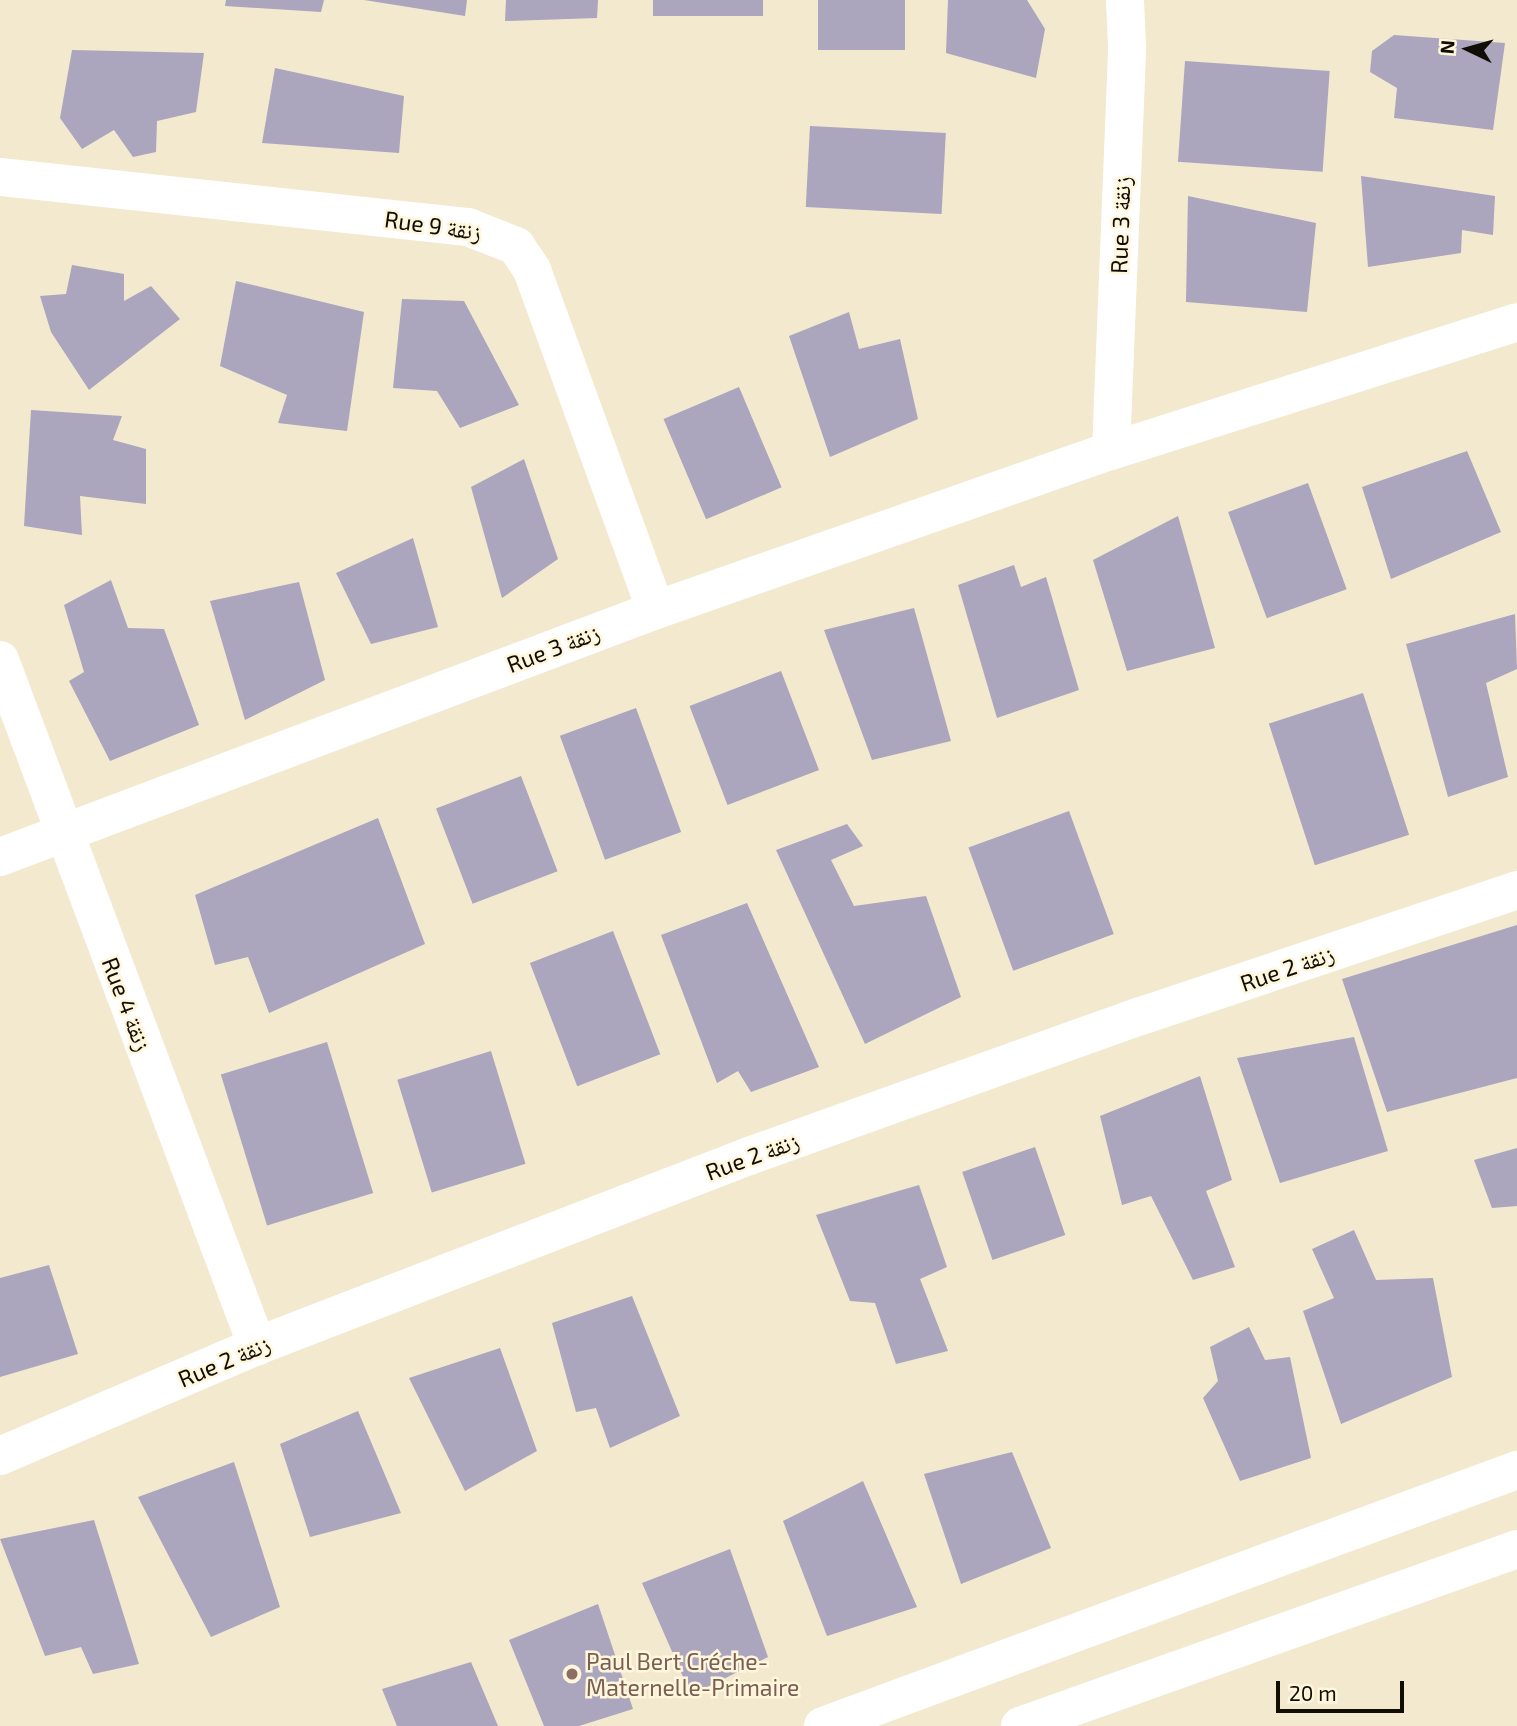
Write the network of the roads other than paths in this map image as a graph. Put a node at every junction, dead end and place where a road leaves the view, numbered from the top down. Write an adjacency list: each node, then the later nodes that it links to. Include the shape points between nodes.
1 (1125, 0): 4 (street, Rue 3 زنقة)
2 (0, 177): 5 (street, Rue 9 زنقة, via 468,227 516,246 532,270)
3 (1517, 321): 4 (street, Rue 3 زنقة)
4 (1111, 451): 5 (street, Rue 3 زنقة)
5 (656, 610): 7 (street, Rue 3 زنقة)
6 (0, 660): 7 (street, Rue 4 زنقة)
7 (61, 833): 8 (street, Rue 3 زنقة); 10 (street, Rue 4 زنقة)
8 (0, 857)
9 (1517, 890): 10 (street, Rue 2 زنقة, via 762,1151)
10 (257, 1346): 11 (street, Rue 2 زنقة)
11 (0, 1456)
12 (1517, 1470): 14 (street)
13 (1517, 1549): 15 (street)
14 (823, 1726)
15 (1020, 1726)

